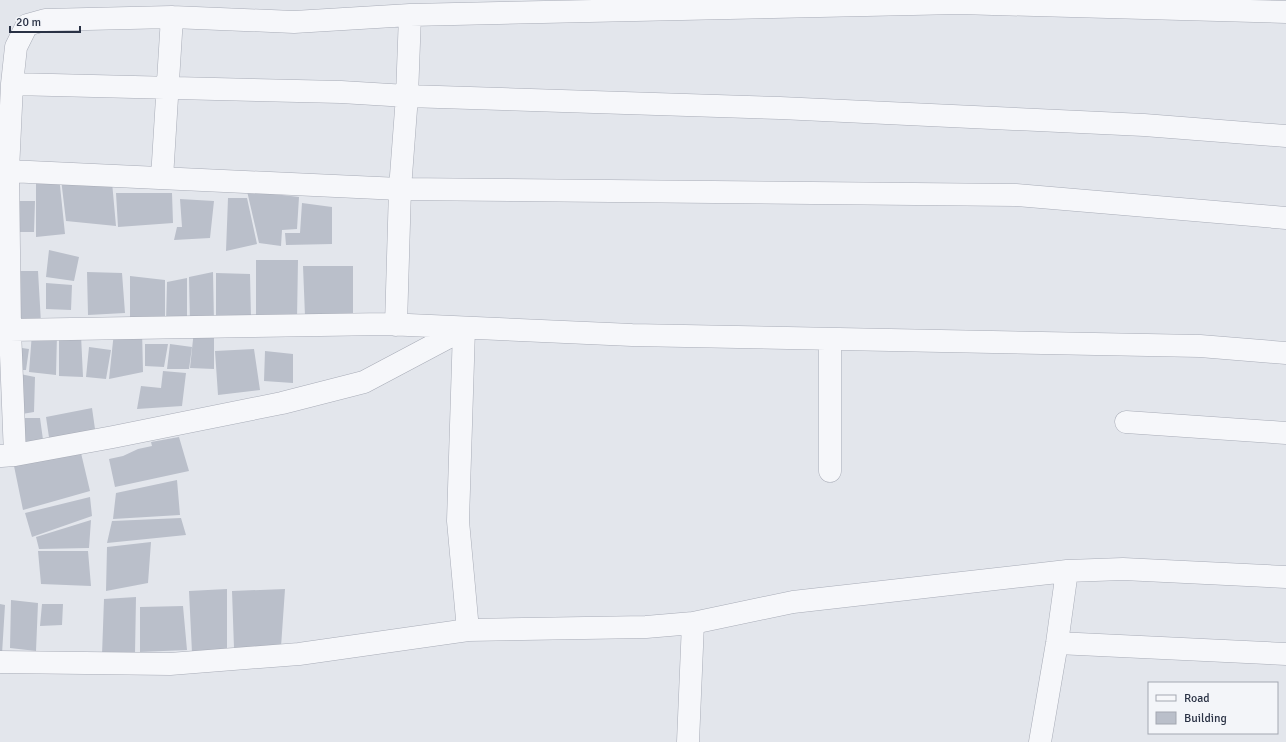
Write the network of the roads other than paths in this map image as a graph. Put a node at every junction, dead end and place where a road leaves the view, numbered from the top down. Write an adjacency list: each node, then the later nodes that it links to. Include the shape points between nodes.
1 (1286, 12): 2 (street, via 959,3)
2 (410, 15): 3 (street, via 294,22); 6 (street)
3 (172, 17): 4 (street, via 45,20 27,25 16,46); 5 (street)
4 (12, 84): 5 (street); 8 (street)
5 (167, 88): 6 (street); 9 (street)
6 (407, 96): 7 (street, via 788,108 1144,125); 10 (street)
7 (1286, 136)
8 (8, 171): 9 (street); 12 (street)
9 (162, 178): 10 (street)
10 (400, 189): 11 (street, via 1016,195); 13 (street)
11 (1286, 218)
12 (4, 238): 15 (street)
13 (396, 325): 14 (street); 15 (street)
14 (464, 329): 16 (street); 20 (street, via 364,382 274,404); 25 (street, via 458,521)
15 (10, 330): 20 (street)
16 (830, 339): 17 (street, via 1200,346); 21 (street)
17 (1286, 353)
18 (1126, 422): 19 (street)
19 (1286, 433)
20 (7, 456)
21 (830, 470)
22 (1067, 571): 23 (street, via 1123,569); 24 (street, via 793,602); 26 (street)
23 (1286, 577)
24 (693, 623): 25 (street, via 646,627); 29 (street)
25 (468, 630): 28 (street, via 299,654 178,663)
26 (1057, 643): 27 (street); 30 (street)
27 (1286, 654)
28 (0, 662)
29 (688, 742)
30 (1040, 742)

